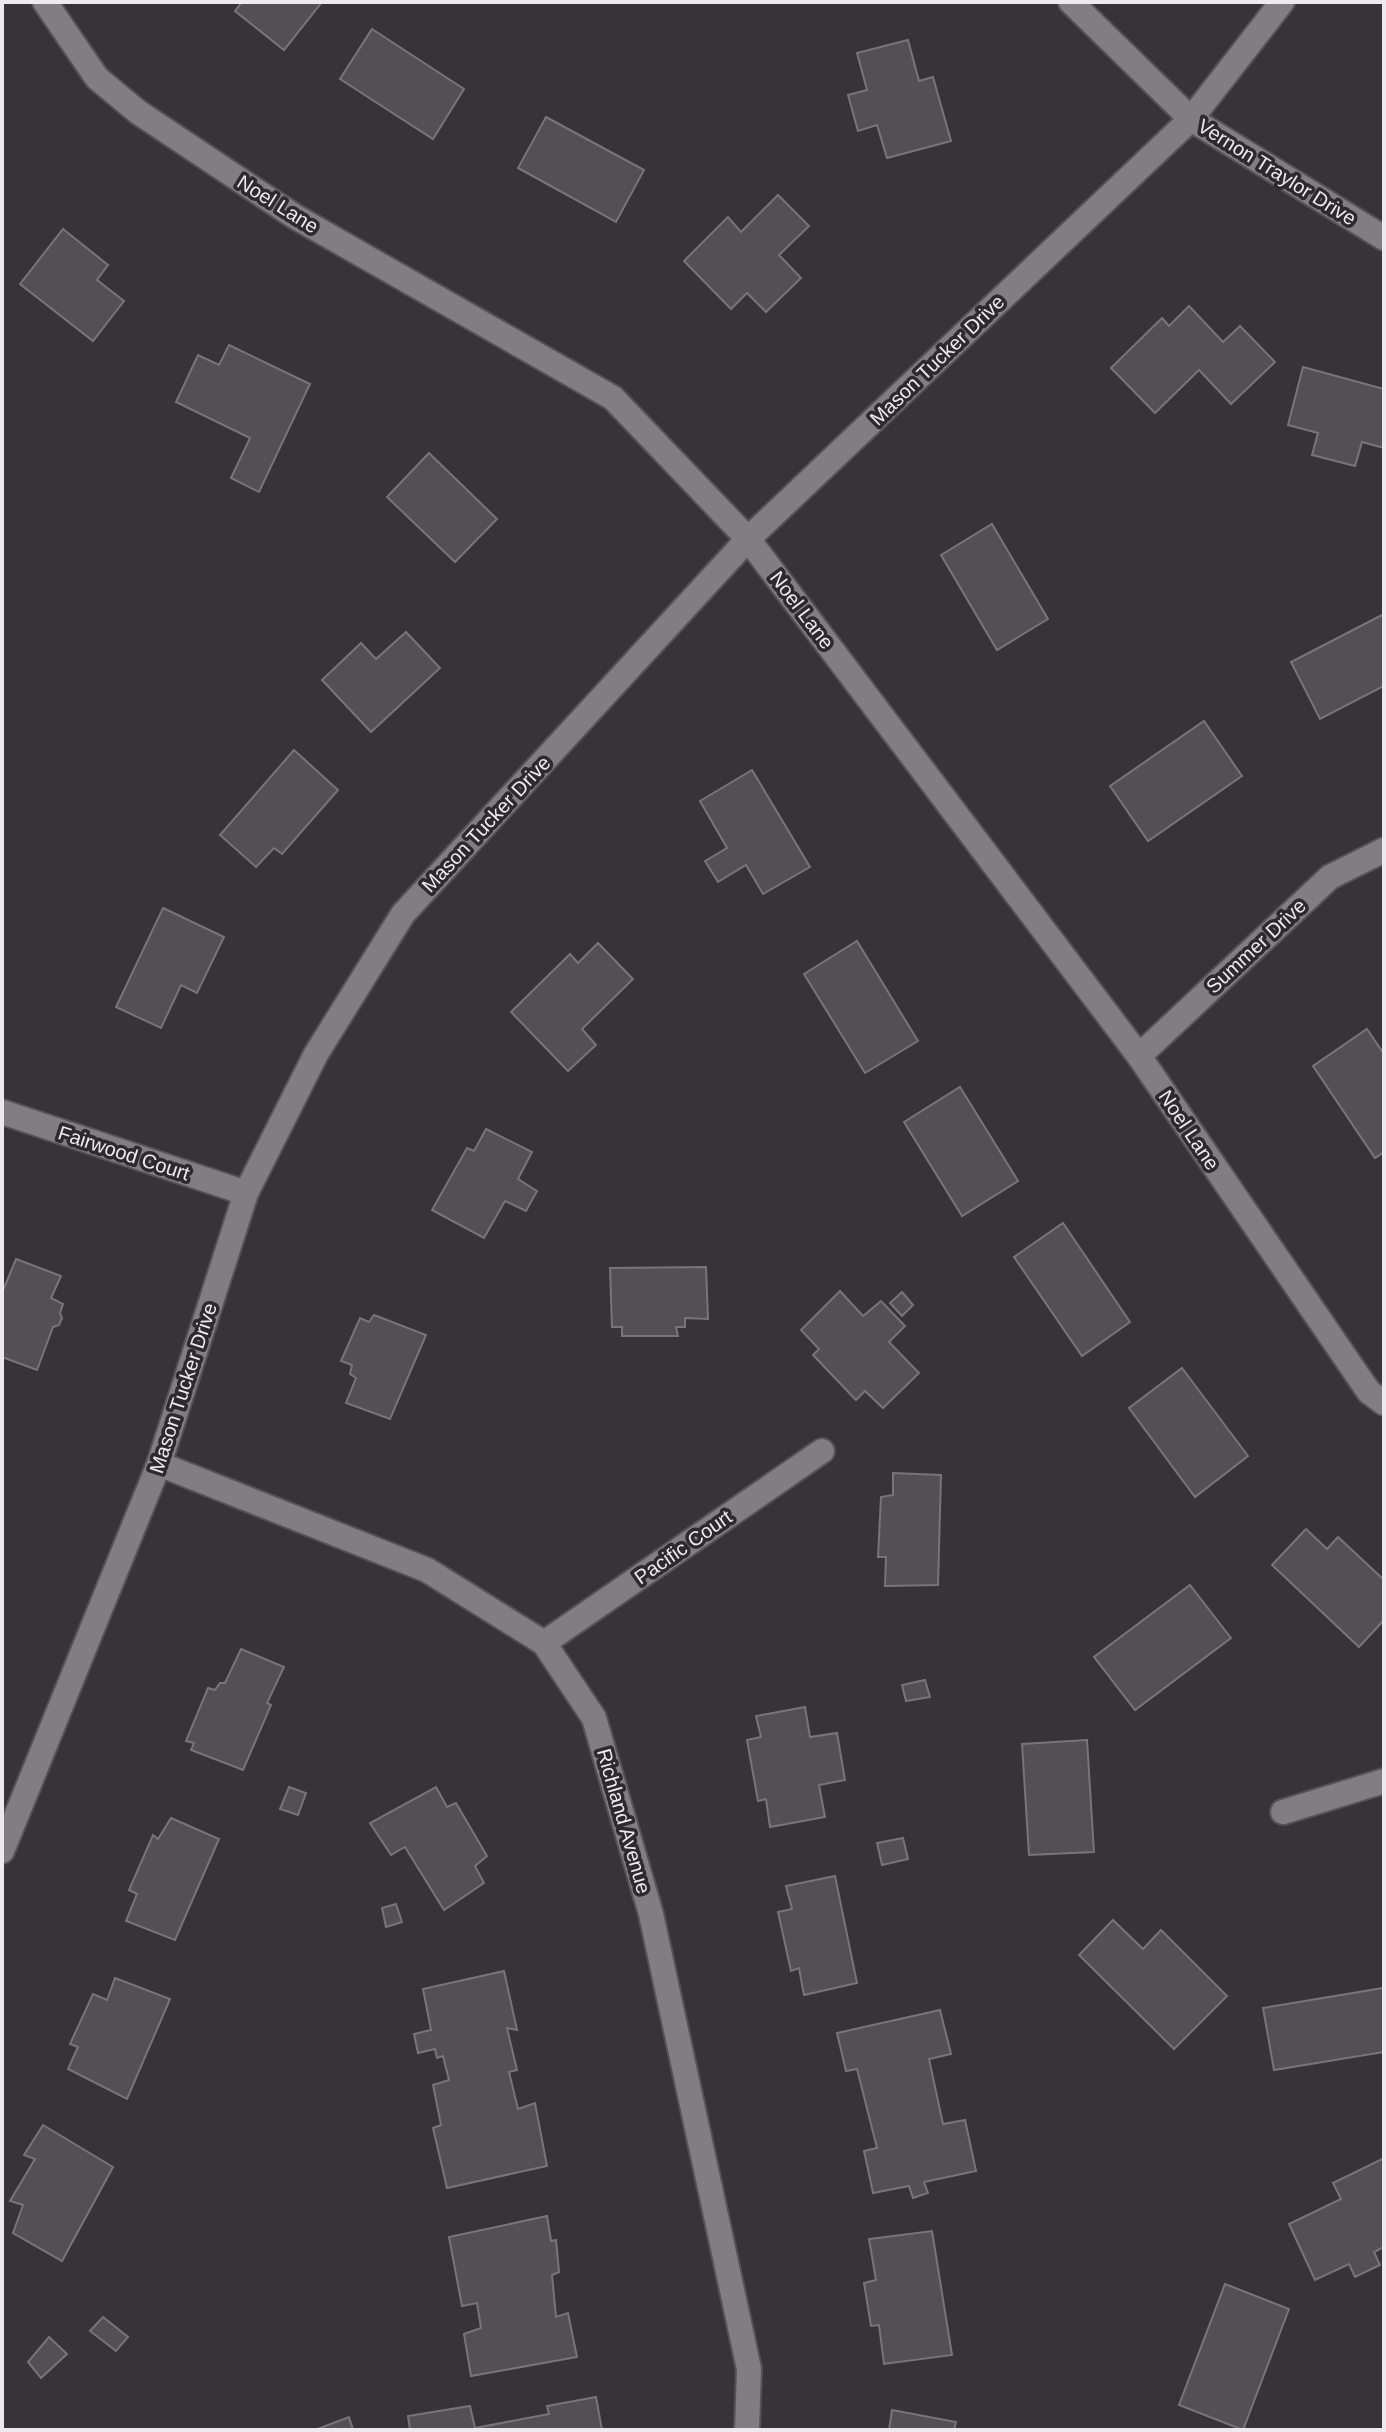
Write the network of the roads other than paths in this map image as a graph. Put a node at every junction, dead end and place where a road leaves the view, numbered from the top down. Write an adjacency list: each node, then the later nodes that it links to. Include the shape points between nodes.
1 (45, 2): 6 (street, Noel Lane, via 97,78 138,112 294,216 613,398)
2 (1071, 2): 4 (street, Vernon Traylor Drive)
3 (1282, 2): 4 (street, Mason Tucker Drive)
4 (1191, 119): 5 (street, Vernon Traylor Drive); 6 (street, Mason Tucker Drive)
5 (1384, 238)
6 (748, 539): 8 (street, Noel Lane); 10 (street, Mason Tucker Drive, via 403,914 316,1054)
7 (1384, 850): 8 (street, Summer Drive, via 1330,877)
8 (1139, 1056): 11 (street, Noel Lane, via 1369,1392)
9 (2, 1112): 10 (street, Fairwood Court)
10 (246, 1193): 13 (street, Mason Tucker Drive)
11 (1384, 1403)
12 (822, 1451): 14 (street, Pacific Court)
13 (159, 1464): 14 (street, Richland Avenue, via 427,1570); 17 (street, Mason Tucker Drive)
14 (544, 1643): 18 (street, Richland Avenue, via 594,1718 651,1914 749,2369)
15 (1384, 1781): 16 (street)
16 (1283, 1812)
17 (2, 1851)
18 (747, 2430)

